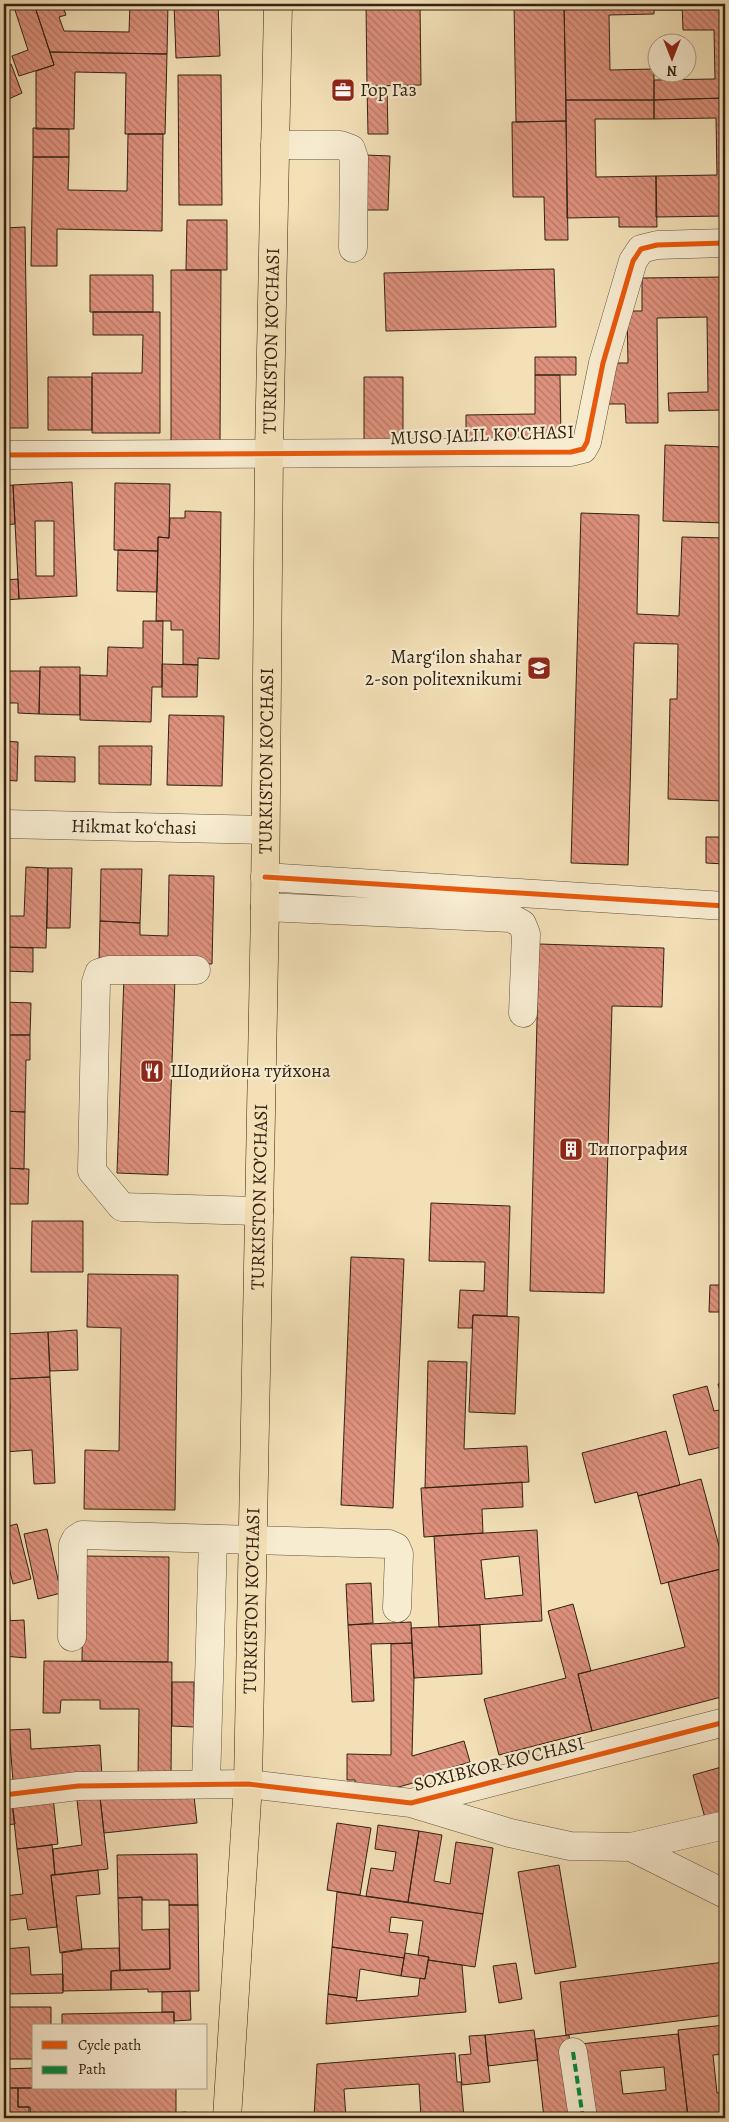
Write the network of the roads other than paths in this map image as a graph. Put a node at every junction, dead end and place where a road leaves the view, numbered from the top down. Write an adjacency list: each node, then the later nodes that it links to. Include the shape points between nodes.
1 (278, 4): 2 (main road, TURKISTON KO’CHASI)
2 (275, 145): 4 (street, via 340,145 351,149 354,158); 6 (main road, TURKISTON KO’CHASI)
3 (725, 244): 6 (street, MUSO JALIL KO'CHASI, via 657,245 642,248 633,260 603,362 583,449 571,452)
4 (352, 248)
5 (4, 454): 6 (street)
6 (269, 454): 8 (main road, TURKISTON KO’CHASI)
7 (4, 824): 8 (street, Hikmat koʻchasi)
8 (265, 830): 9 (main road, TURKISTON KO’CHASI)
9 (265, 877): 10 (street); 11 (main road, TURKISTON KO’CHASI)
10 (725, 906)
11 (265, 907): 13 (street, via 511,918 522,924 526,934); 14 (main road, TURKISTON KO’CHASI)
12 (196, 970): 14 (street, via 109,970 99,973 96,982 92,1171 122,1208)
13 (523, 1013)
14 (259, 1211): 16 (main road, TURKISTON KO’CHASI)
15 (213, 1539): 16 (street); 18 (street, via 82,1535 76,1539 73,1545); 20 (street)
16 (252, 1540): 17 (street, via 389,1544 396,1547 399,1554); 21 (main road, TURKISTON KO’CHASI)
17 (397, 1608)
18 (72, 1637)
19 (725, 1722): 23 (street, SOXIBKOR KO'CHASI)
20 (206, 1784): 21 (street, SOXIBKOR KO'CHASI); 22 (street, SOXIBKOR KO'CHASI, via 78,1786)
21 (248, 1784): 23 (street, SOXIBKOR KO'CHASI); 28 (main road, TURKISTON KO’CHASI)
22 (4, 1795)
23 (411, 1803): 25 (street, via 510,1833 570,1846)
24 (725, 1825): 25 (street)
25 (631, 1847): 26 (street)
26 (725, 1894)
27 (573, 2052): 29 (street)
28 (227, 2118)
29 (583, 2118)

